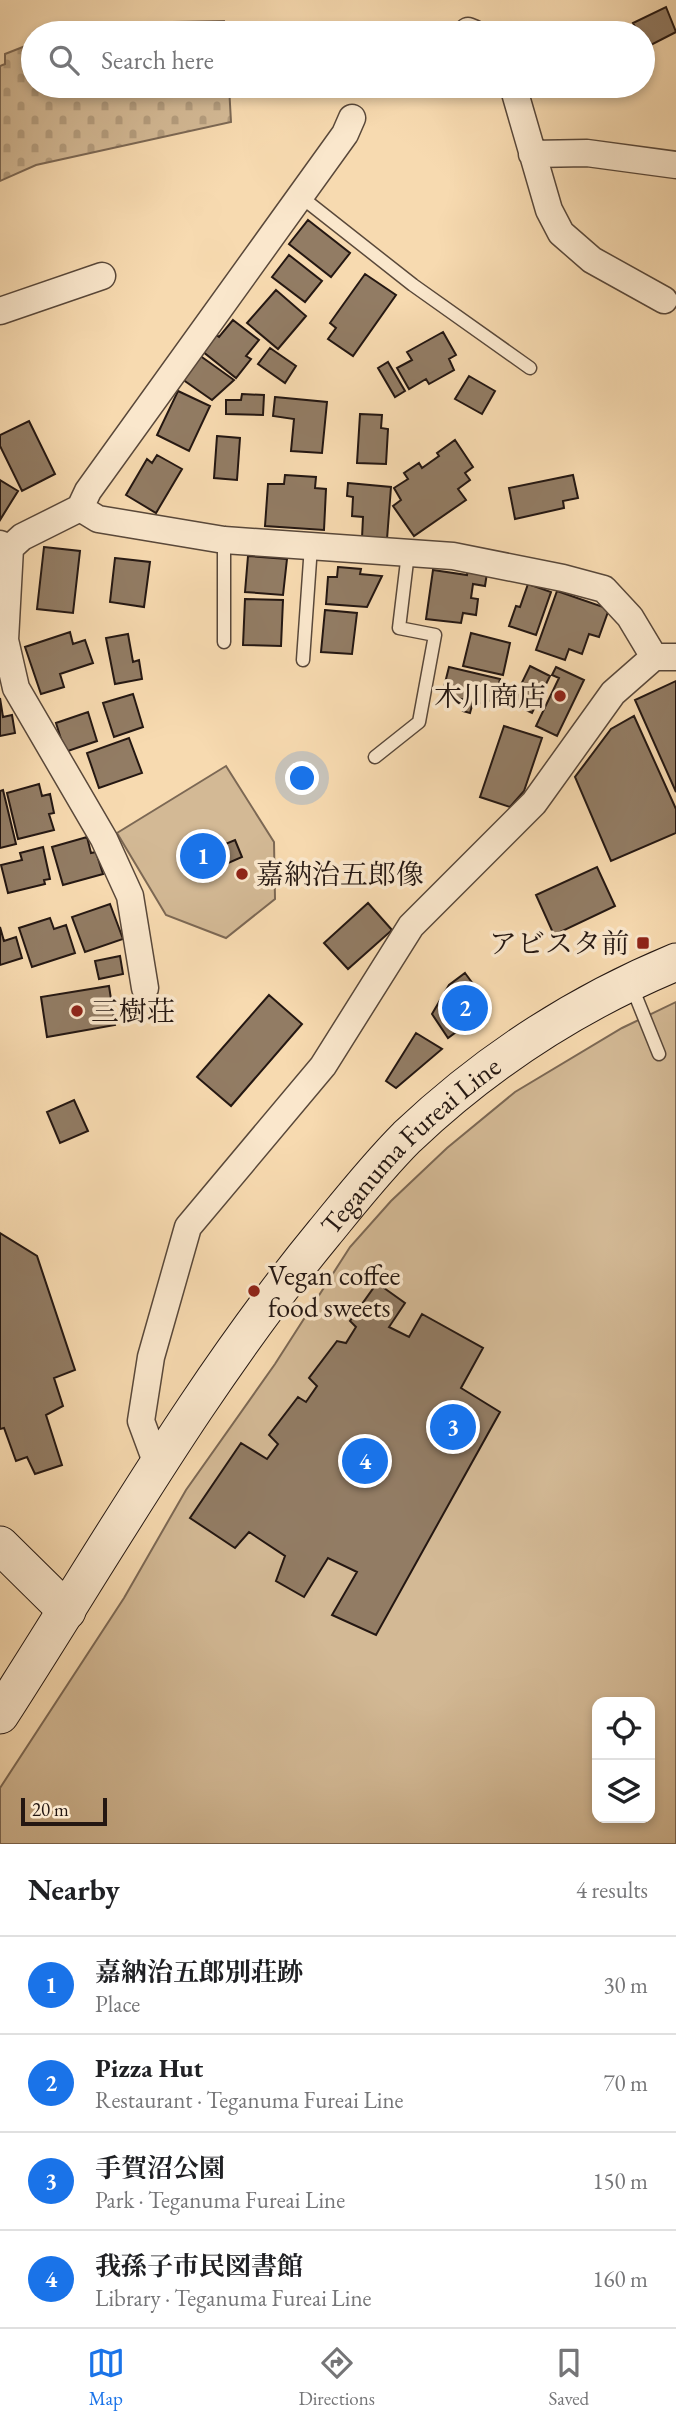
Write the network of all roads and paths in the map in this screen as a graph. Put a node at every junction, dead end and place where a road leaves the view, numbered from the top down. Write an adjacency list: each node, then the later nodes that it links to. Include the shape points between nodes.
1 (516, 98): 3 (street)
2 (352, 118): 5 (street)
3 (532, 154): 4 (street, via 587,153); 7 (street, via 561,233 592,260)
4 (676, 165)
5 (300, 196): 9 (lane, via 413,285); 10 (street)
6 (102, 276): 8 (street)
7 (672, 303)
8 (0, 311)
9 (530, 368)
10 (80, 508): 11 (street, via 98,519); 13 (street)
11 (224, 540): 12 (street); 16 (lane)
12 (311, 545): 14 (street); 18 (lane)
13 (5, 546): 15 (street)
14 (408, 553): 17 (street, via 453,556 604,589); 19 (lane, via 399,628 435,635 419,722)
15 (4, 612): 22 (street, via 16,688 104,839 130,896)
16 (224, 642)
17 (665, 657): 24 (street, via 613,693 534,803 411,926 323,1066 188,1227 150,1357 141,1421)
18 (303, 660)
19 (375, 757)
20 (676, 962): 21 (street, Teganuma Fureai Line)
21 (630, 984): 23 (lane); 24 (street, Teganuma Fureai Line, via 533,1037 407,1137 266,1306)
22 (145, 988)
23 (659, 1055)
24 (158, 1467): 26 (street, Teganuma Fureai Line)
25 (0, 1545): 26 (street)
26 (67, 1611): 27 (street, Teganuma Fureai Line)
27 (0, 1715)

